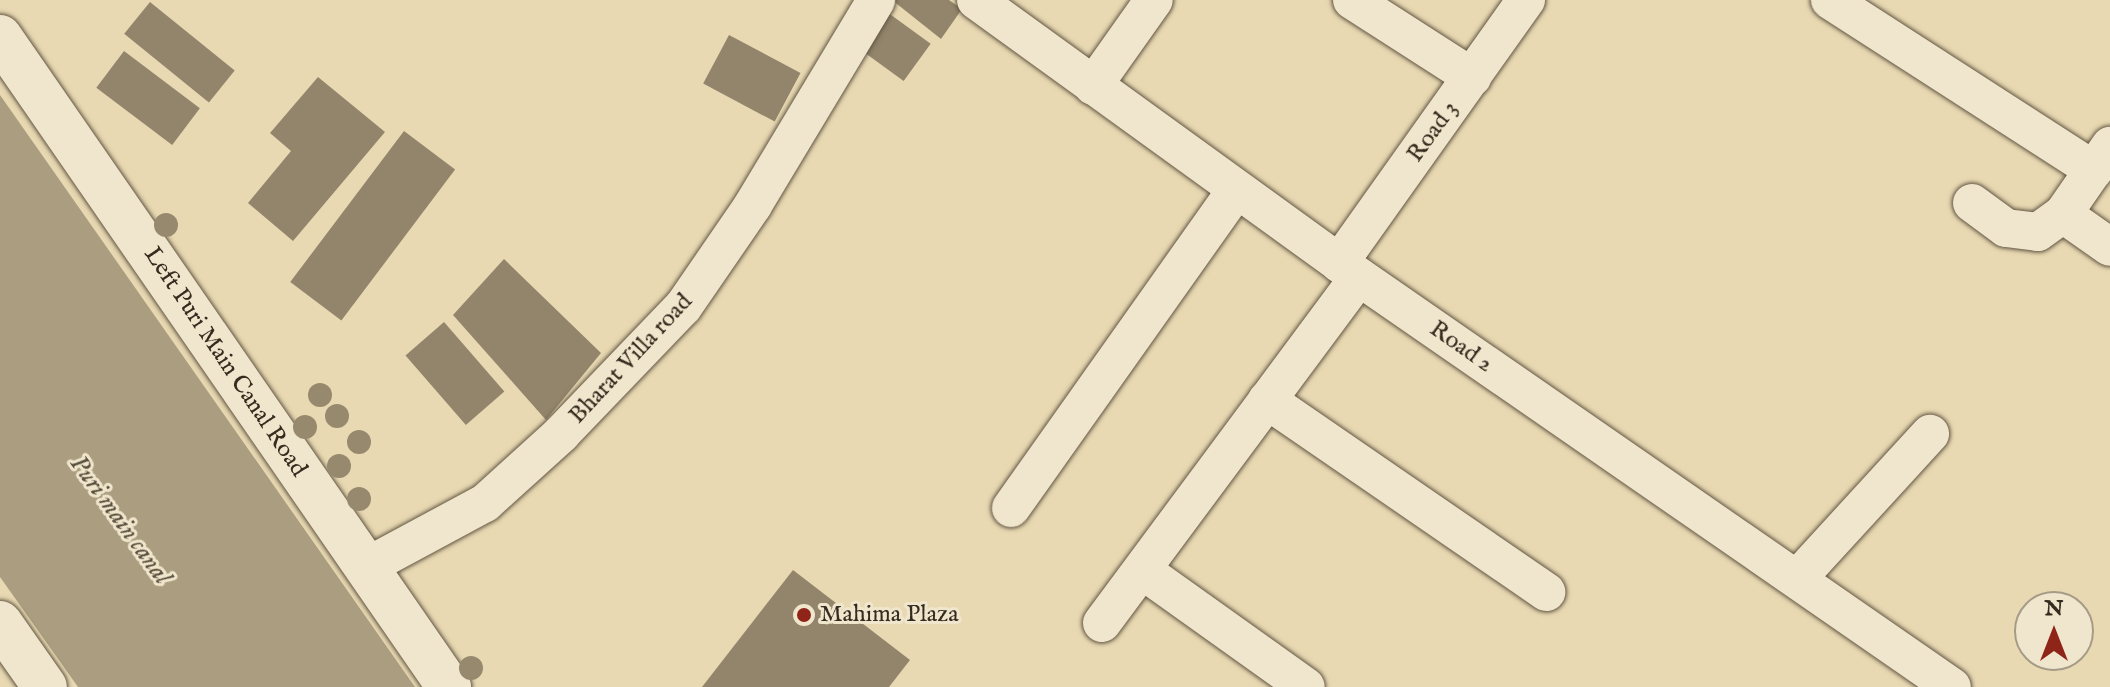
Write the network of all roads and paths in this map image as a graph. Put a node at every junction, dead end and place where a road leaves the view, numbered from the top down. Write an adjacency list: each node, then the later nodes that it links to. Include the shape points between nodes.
1 (876, 0): 19 (street, Bharat Villa road, via 753,205 683,307 561,434 485,503)
2 (976, 0): 9 (street, Road 2)
3 (1154, 0): 9 (street)
4 (1352, 0): 8 (street)
5 (1526, 0): 8 (street, Road 3)
6 (1830, 0): 10 (street)
7 (0, 37): 19 (street, Left Puri Main Canal Road)
8 (1472, 77): 15 (street, Road 3)
9 (1093, 86): 11 (street, Road 2)
10 (2102, 158): 13 (street)
11 (1236, 190): 15 (street, Road 2); 18 (street)
12 (1972, 203): 13 (street, via 2022,234 2038,232)
13 (2063, 214): 14 (street)
14 (2110, 247)
15 (1349, 270): 16 (street, Road 3); 21 (street, Road 2)
16 (1267, 400): 20 (street, Road 3); 22 (street)
17 (1930, 434): 21 (street)
18 (1011, 508)
19 (366, 567): 26 (street, Left Puri Main Canal Road)
20 (1142, 570): 24 (street, Road 3); 27 (street)
21 (1797, 579): 28 (street, Road 2)
22 (1546, 592)
23 (0, 623): 25 (street)
24 (1102, 623)
25 (45, 687)
26 (449, 687)
27 (1306, 687)
28 (1952, 687)

